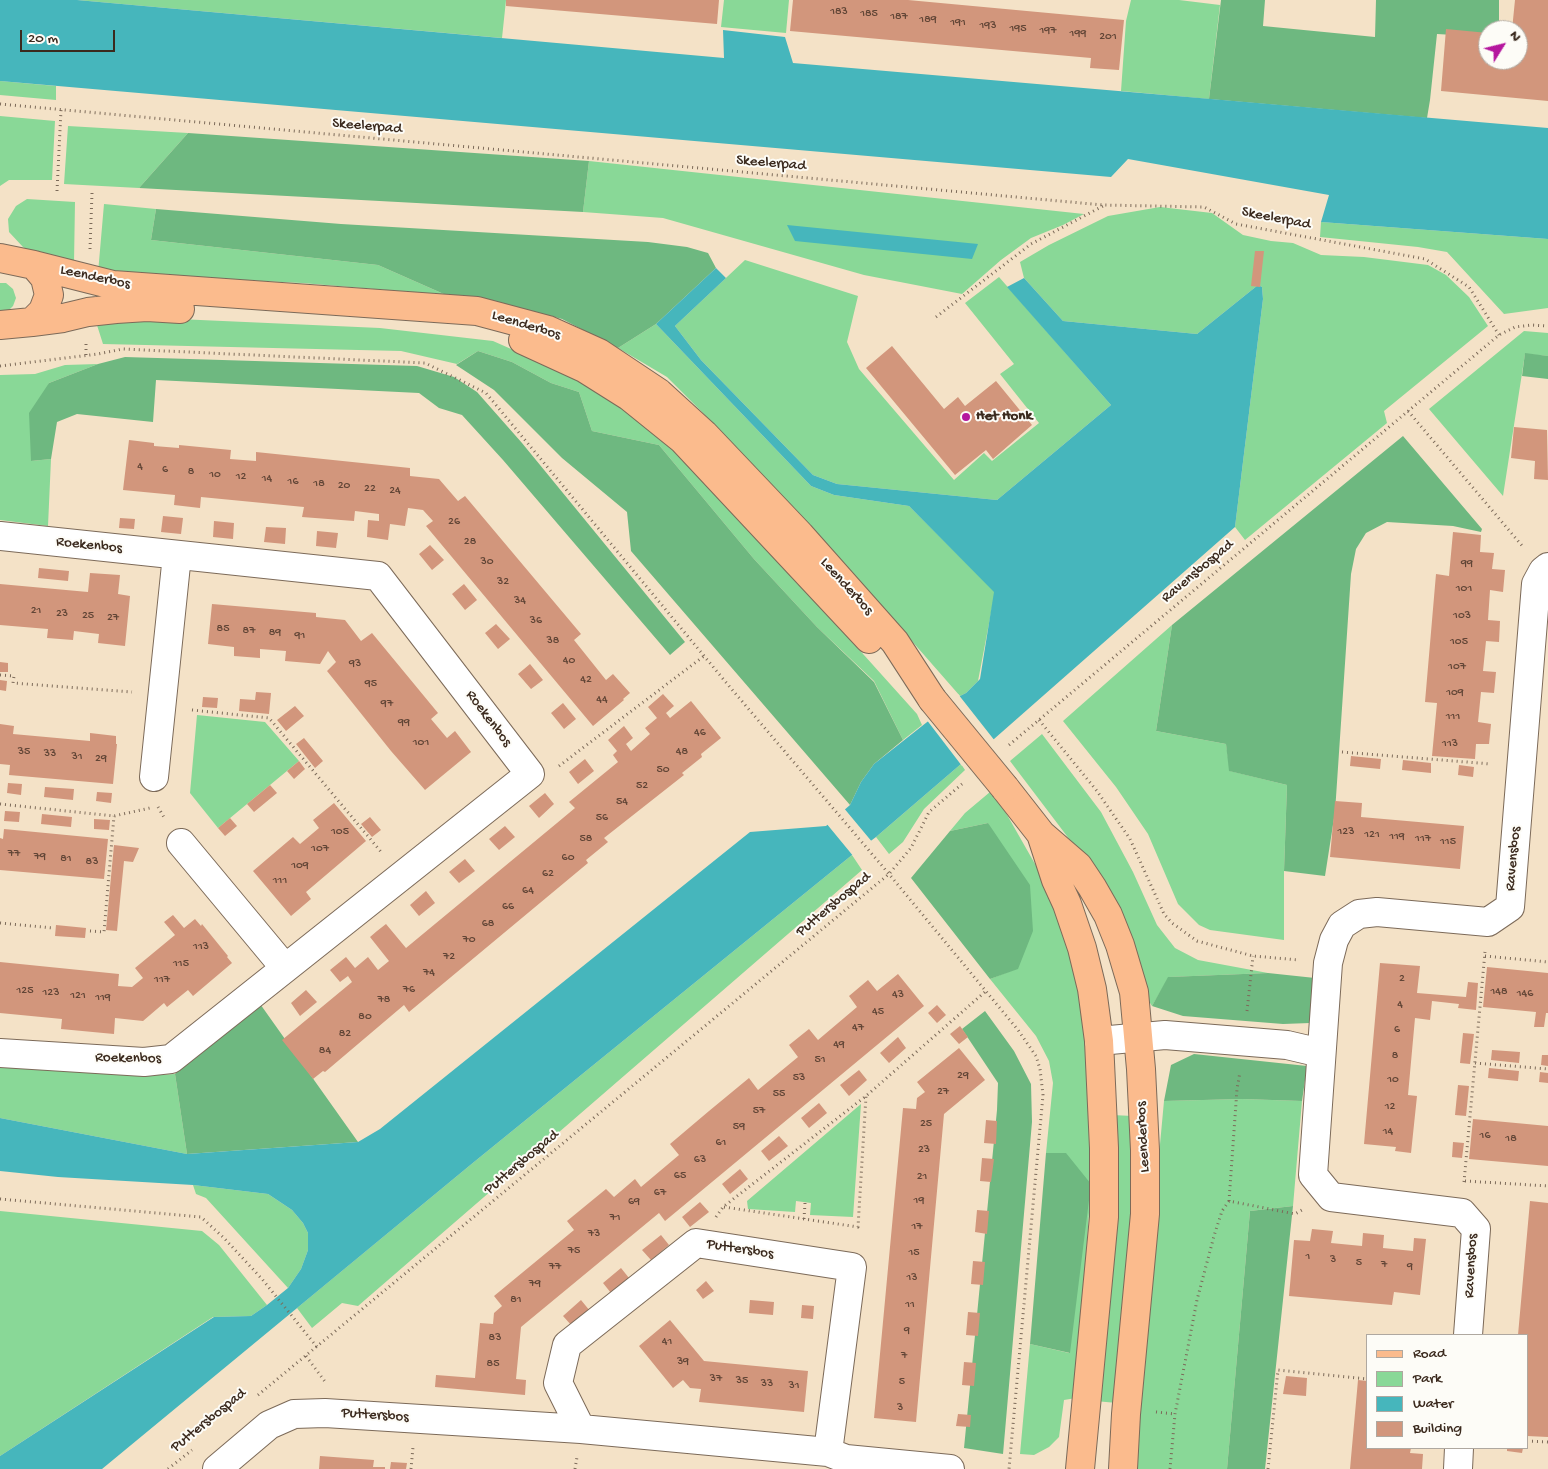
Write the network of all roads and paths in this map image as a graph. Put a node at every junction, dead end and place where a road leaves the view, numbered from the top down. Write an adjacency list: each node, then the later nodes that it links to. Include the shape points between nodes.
1 (0, 104): 2 (path, Skeelerpad)
2 (61, 110): 3 (path); 4 (path, Skeelerpad)
3 (57, 191)
4 (1104, 206): 7 (path, via 1031,244); 11 (path, Skeelerpad, via 1204,207 1236,224 1425,259 1469,287)
5 (0, 258): 6 (main road, Leenderbos)
6 (34, 265): 8 (main road, via 45,278 49,295 43,311); 19 (main road, Leenderbos, via 113,285 477,311 548,330 599,354 659,393 710,441 800,535 895,642)
7 (936, 317)
8 (32, 322): 9 (main road, Leenderbos); 19 (main road, Leenderbos, via 88,312 147,307 471,328 528,341 584,368 630,397 682,439 880,652)
9 (0, 324)
10 (1548, 326): 11 (path, Ravensbospad, via 1515,327)
11 (1499, 335): 13 (path, Ravensbospad)
12 (0, 366): 17 (path, via 123,349 425,363 486,393)
13 (1408, 412): 16 (path); 21 (path, Ravensbospad)
14 (0, 536): 15 (street, Roekenbos)
15 (177, 555): 20 (street); 25 (street, Roekenbos, via 378,576)
16 (1546, 569): 24 (street, Ravensbos, via 1536,584)
17 (704, 656): 25 (path, via 542,779); 32 (path)
18 (0, 675): 20 (path, via 14,676 13,682)
19 (932, 699): 30 (main road, Leenderbos, bridge)
20 (162, 701): 26 (street); 33 (path, via 269,718)
21 (1039, 720): 22 (path, Ravensbospad); 38 (path, via 1130,839 1164,914 1172,923 1196,941)
22 (1002, 750)
23 (1342, 752): 24 (path)
24 (1521, 767): 34 (street, Ravensbos, via 1510,908)
25 (530, 774): 33 (street, Roekenbos)
26 (154, 777)
27 (966, 781): 32 (path, via 929,812 911,848)
28 (0, 804): 29 (path)
29 (114, 816): 31 (path, via 157,806); 37 (path, via 104,932)
30 (1041, 834): 44 (main road, Leenderbos, via 1078,866 1108,915 1134,992); 45 (main road, Leenderbos, via 1082,948)
31 (181, 843): 42 (street)
32 (890, 874): 43 (path); 63 (path, Puttersbospad)
33 (401, 876): 42 (street, Roekenbos)
34 (1488, 922): 39 (path); 41 (street, via 1378,912 1359,914 1342,925)
35 (0, 923): 36 (path)
36 (53, 928)
37 (90, 931)
38 (1252, 956): 41 (path); 46 (path)
39 (1485, 956): 40 (path); 49 (path)
40 (1548, 962)
41 (1328, 963): 48 (street)
42 (285, 968): 47 (street, Roekenbos, via 171,1059 144,1062)
43 (986, 991): 51 (path); 75 (path, via 1028,1043 1036,1056 1043,1082)
44 (1138, 1037): 45 (street); 46 (street, via 1165,1035); 77 (main road, Leenderbos, via 1145,1150 1145,1214)
45 (1099, 1041): 76 (main road, Leenderbos, via 1104,1209)
46 (1244, 1041): 48 (street, via 1287,1045); 56 (path)
47 (0, 1053)
48 (1321, 1053): 54 (street, via 1313,1174)
49 (1475, 1063): 50 (path); 52 (path)
50 (1548, 1069)
51 (866, 1096): 58 (path); 60 (path, via 858,1227)
52 (1464, 1181): 53 (path); 59 (path)
53 (1548, 1186)
54 (1328, 1193): 56 (path, via 1295,1214); 59 (street, Ravensbos, via 1331,1197)
55 (0, 1199): 63 (path, via 201,1218 262,1279)
56 (1228, 1201): 78 (path, via 1214,1236 1197,1300 1175,1414)
57 (805, 1203): 60 (path)
58 (723, 1207): 60 (path); 61 (path)
59 (1462, 1213): 62 (street, Ravensbos, via 1476,1228)
60 (804, 1220)
61 (696, 1243): 66 (street, Puttersbos, via 567,1345 558,1383); 71 (street, Puttersbos, via 852,1267)
62 (1468, 1334)
63 (317, 1347): 65 (path, Puttersbospad)
64 (1366, 1379): 79 (path, via 1278,1370)
65 (252, 1400)
66 (581, 1429): 71 (street, Puttersbos); 73 (street, Puttersbos, via 325,1413 294,1414 269,1425)
67 (1528, 1441): 68 (path)
68 (1548, 1442)
69 (199, 1444): 72 (path, Puttersbospad)
70 (1459, 1449): 80 (street)
71 (828, 1452): 74 (street, Puttersbos, via 846,1459)
72 (168, 1469)
73 (217, 1469)
74 (940, 1469)
75 (1009, 1469)
76 (1080, 1469)
77 (1123, 1469)
78 (1170, 1469)
79 (1268, 1469)
80 (1458, 1469)

